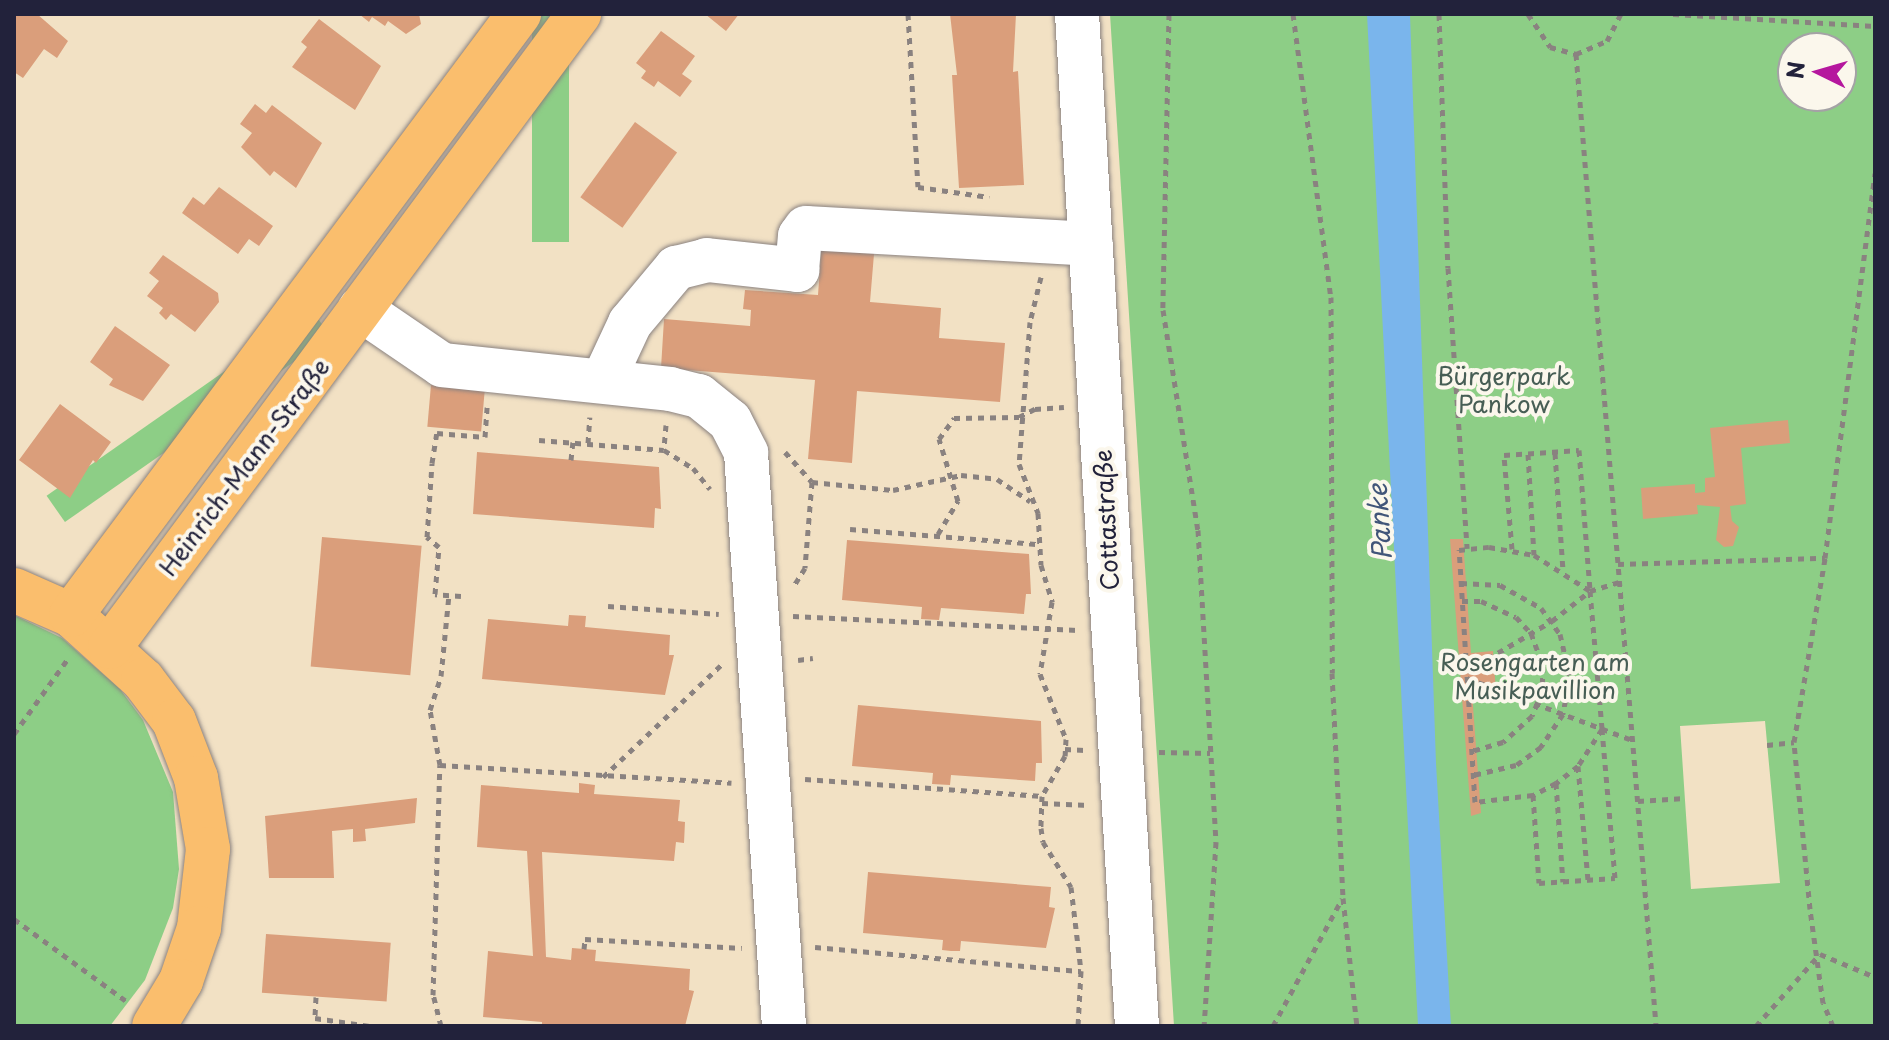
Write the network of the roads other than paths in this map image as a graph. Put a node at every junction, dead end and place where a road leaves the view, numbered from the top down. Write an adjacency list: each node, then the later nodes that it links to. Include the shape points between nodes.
1 (519, 14): 5 (main road, Heinrich-Mann-Straße)
2 (579, 14): 6 (main road, Heinrich-Mann-Straße)
3 (1077, 14): 4 (street, Cottastraße)
4 (1091, 244): 7 (street, via 818,226 800,236 797,270 707,260 676,268 630,323); 12 (street, Cottastraße)
5 (338, 257): 6 (street); 9 (main road, Heinrich-Mann-Straße)
6 (368, 298): 7 (street, via 442,365); 9 (main road, Heinrich-Mann-Straße)
7 (603, 381): 11 (street, via 699,396 730,421 746,453 768,780 760,946)
8 (14, 590): 9 (main road)
9 (90, 631): 10 (main road, via 174,721 196,778 208,849 199,928 181,981)
10 (157, 1025)
11 (784, 1026)
12 (1137, 1026)

